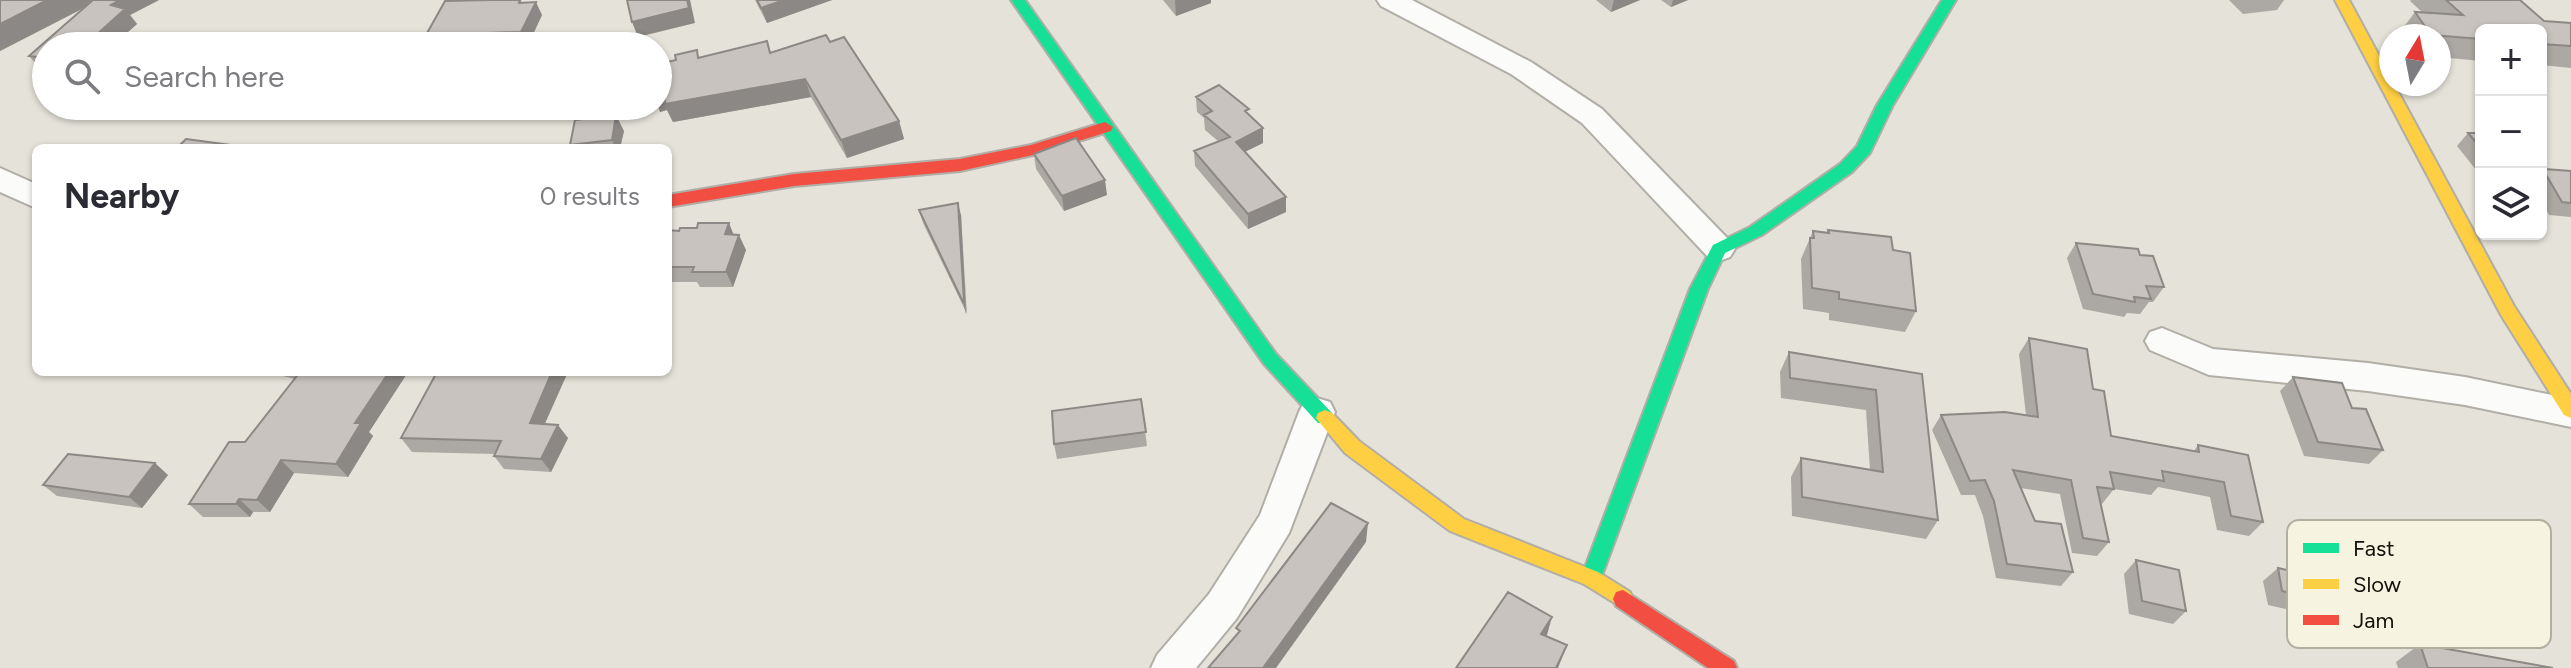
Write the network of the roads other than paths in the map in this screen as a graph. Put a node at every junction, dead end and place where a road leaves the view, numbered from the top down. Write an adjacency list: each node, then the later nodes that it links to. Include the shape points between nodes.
1 (1018, 0): 5 (street)
2 (1391, 0): 9 (street, via 1521,68 1592,116)
3 (1949, 0): 9 (street, via 1864,149 1846,168 1756,231)
4 (2342, 0): 11 (street, via 2507,310)
5 (1105, 127): 8 (street, via 1004,157 912,171 789,180); 12 (street, via 1270,359)
6 (0, 179): 7 (street)
7 (32, 195)
8 (672, 201)
9 (1719, 249): 13 (street, via 1699,289)
10 (2162, 341): 11 (street, via 2209,362 2368,377)
11 (2571, 411)
12 (1317, 412): 13 (street, via 1352,447 1457,525); 14 (street, via 1276,522 1223,606)
13 (1591, 578): 15 (street)
14 (1171, 668)
15 (1726, 668)

